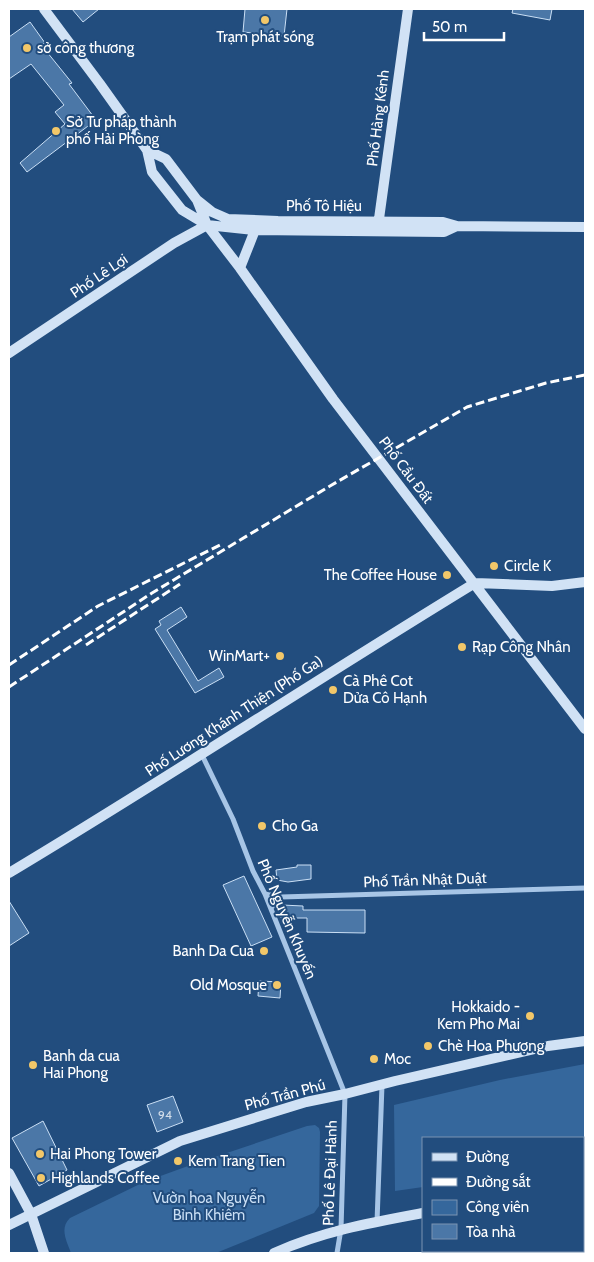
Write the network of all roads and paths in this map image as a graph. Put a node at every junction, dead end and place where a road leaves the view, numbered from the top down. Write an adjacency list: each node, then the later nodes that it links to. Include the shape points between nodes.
1 (44, 9): 3 (main road)
2 (408, 9): 7 (main road, Phố Hàng Kênh)
3 (147, 150): 4 (main road, via 166,159); 5 (main road, via 152,172 178,206)
4 (197, 200): 5 (main road); 6 (main road, Phố Tô Hiệu, via 212,212)
5 (206, 225): 6 (main road, Phố Tô Hiệu); 9 (main road, Phố Cầu Đất); 10 (main road, Phố Lê Lợi)
6 (257, 225): 7 (main road, Phố Tô Hiệu); 9 (main road)
7 (378, 226): 8 (main road, Phố Tô Hiệu, via 443,222 458,226)
8 (585, 227)
9 (240, 268): 12 (main road, Phố Cầu Đất, via 333,399)
10 (9, 353)
11 (585, 582): 12 (main road, via 552,586)
12 (475, 583): 13 (main road, Phố Cầu Đất); 14 (main road, Phố Lương Khánh Thiện (Phố Ga))
13 (585, 729)
14 (202, 755): 15 (main road, Phố Lương Khánh Thiện (Phố Ga)); 17 (street, Phố Nguyễn Khuyến)
15 (9, 873)
16 (585, 888): 18 (street, Phố Trần Nhật Duật)
17 (265, 894): 18 (street, Phố Trần Nhật Duật); 19 (street, Phố Nguyễn Khuyến)
18 (281, 897): 19 (street)
19 (271, 908): 22 (street, Phố Nguyễn Khuyến)
20 (585, 1041): 21 (main road, Phố Trần Phú, via 548,1046)
21 (382, 1084): 22 (main road, Phố Trần Phú); 26 (street)
22 (345, 1094): 25 (main road, Phố Trần Phú, via 306,1102 180,1141); 28 (street, Phố Lê Đại Hành)
23 (9, 1173): 25 (main road)
24 (422, 1213): 26 (main road)
25 (31, 1214): 27 (main road, Phố Trần Phú); 29 (main road)
26 (377, 1222): 28 (main road)
27 (9, 1225)
28 (341, 1229): 30 (main road); 31 (street, Phố Lê Đại Hành)
29 (44, 1253)
30 (274, 1253)
31 (337, 1253)

